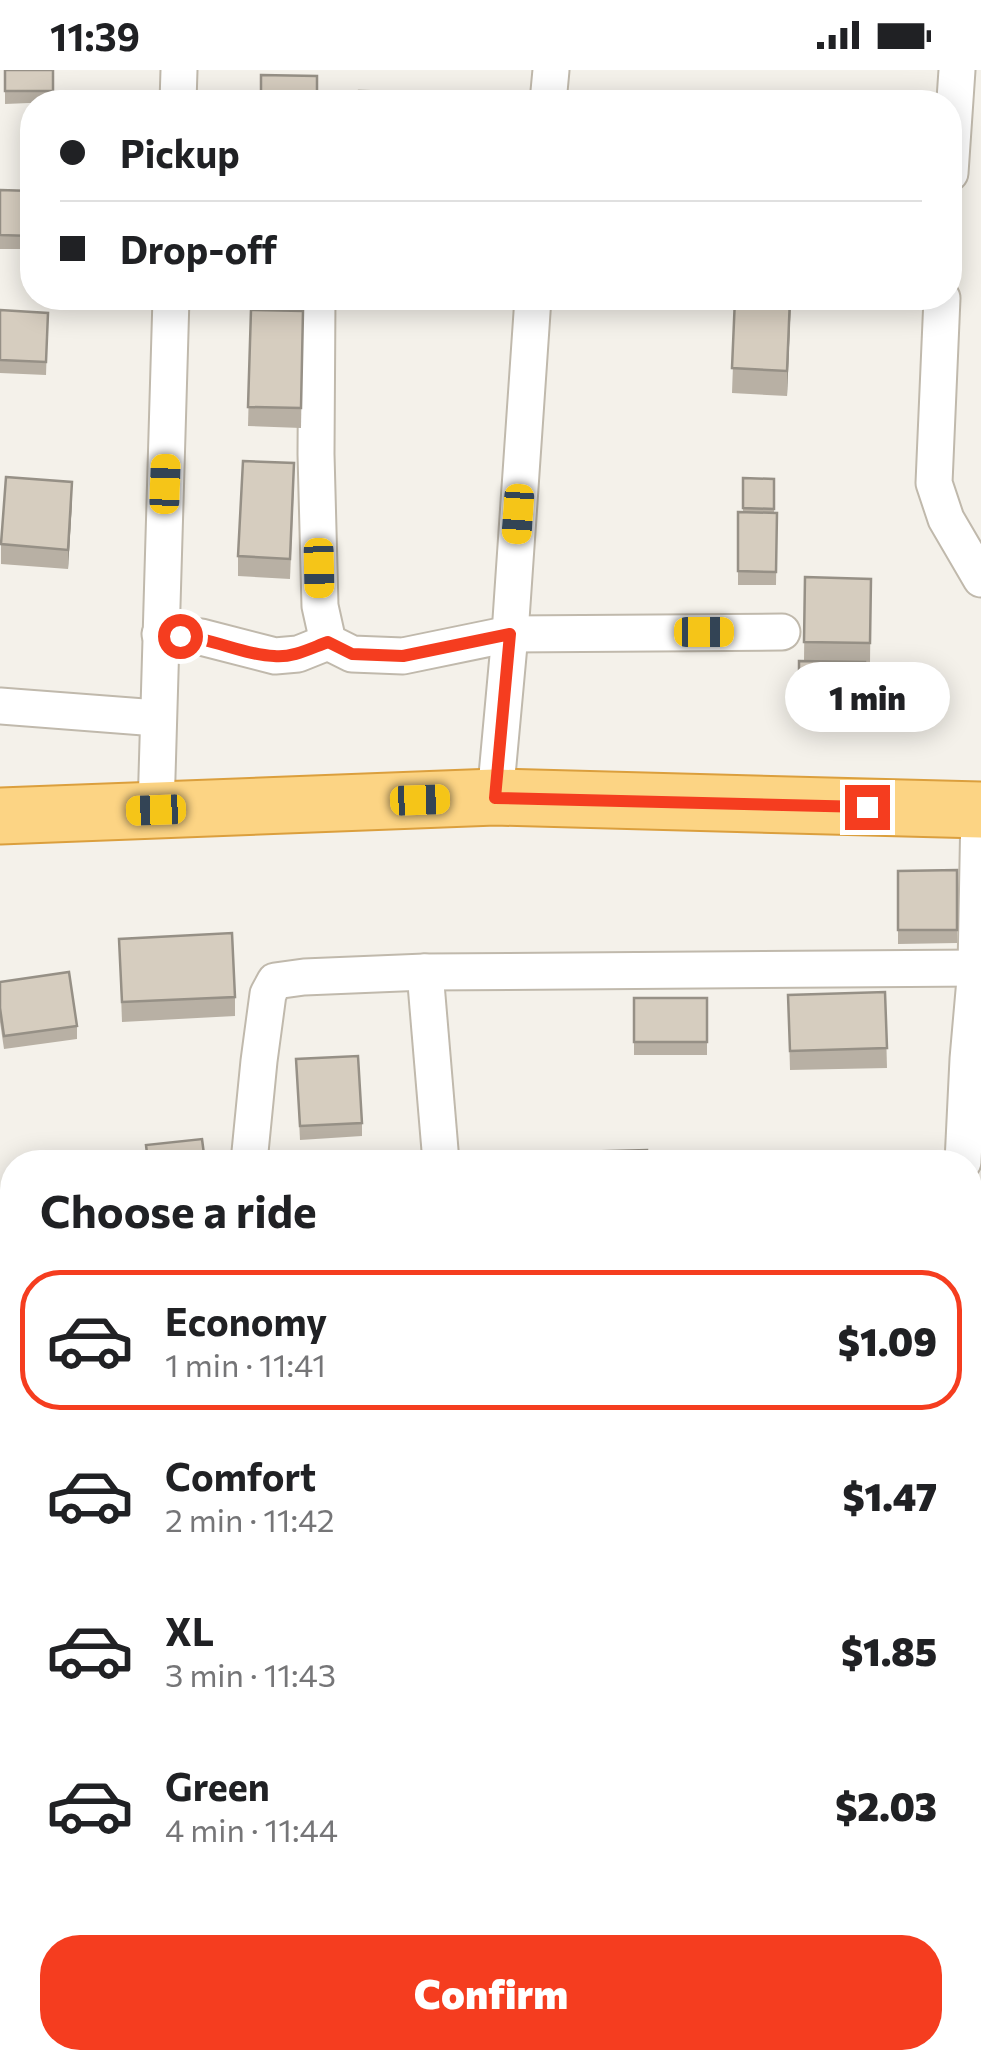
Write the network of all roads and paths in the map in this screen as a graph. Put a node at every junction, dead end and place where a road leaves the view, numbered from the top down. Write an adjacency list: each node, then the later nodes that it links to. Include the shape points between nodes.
1 (171, 310): 7 (street)
2 (317, 310): 9 (street, via 320,606)
3 (532, 310): 8 (street)
4 (941, 310): 5 (street, via 934,483 946,519)
5 (981, 579)
6 (782, 632): 8 (street)
7 (160, 634): 9 (street, via 274,656); 11 (street)
8 (510, 634): 9 (street, via 403,656 352,654); 12 (street)
9 (328, 642)
10 (0, 706): 11 (street)
11 (157, 718): 13 (street)
12 (495, 798): 13 (highway); 14 (highway)
13 (156, 810): 15 (highway)
14 (980, 810): 16 (street)
15 (0, 816)
16 (979, 968): 17 (street); 20 (street)
17 (425, 972): 18 (street, via 275,982 268,994); 19 (street)
18 (250, 1150)
19 (439, 1150)
20 (963, 1150)

